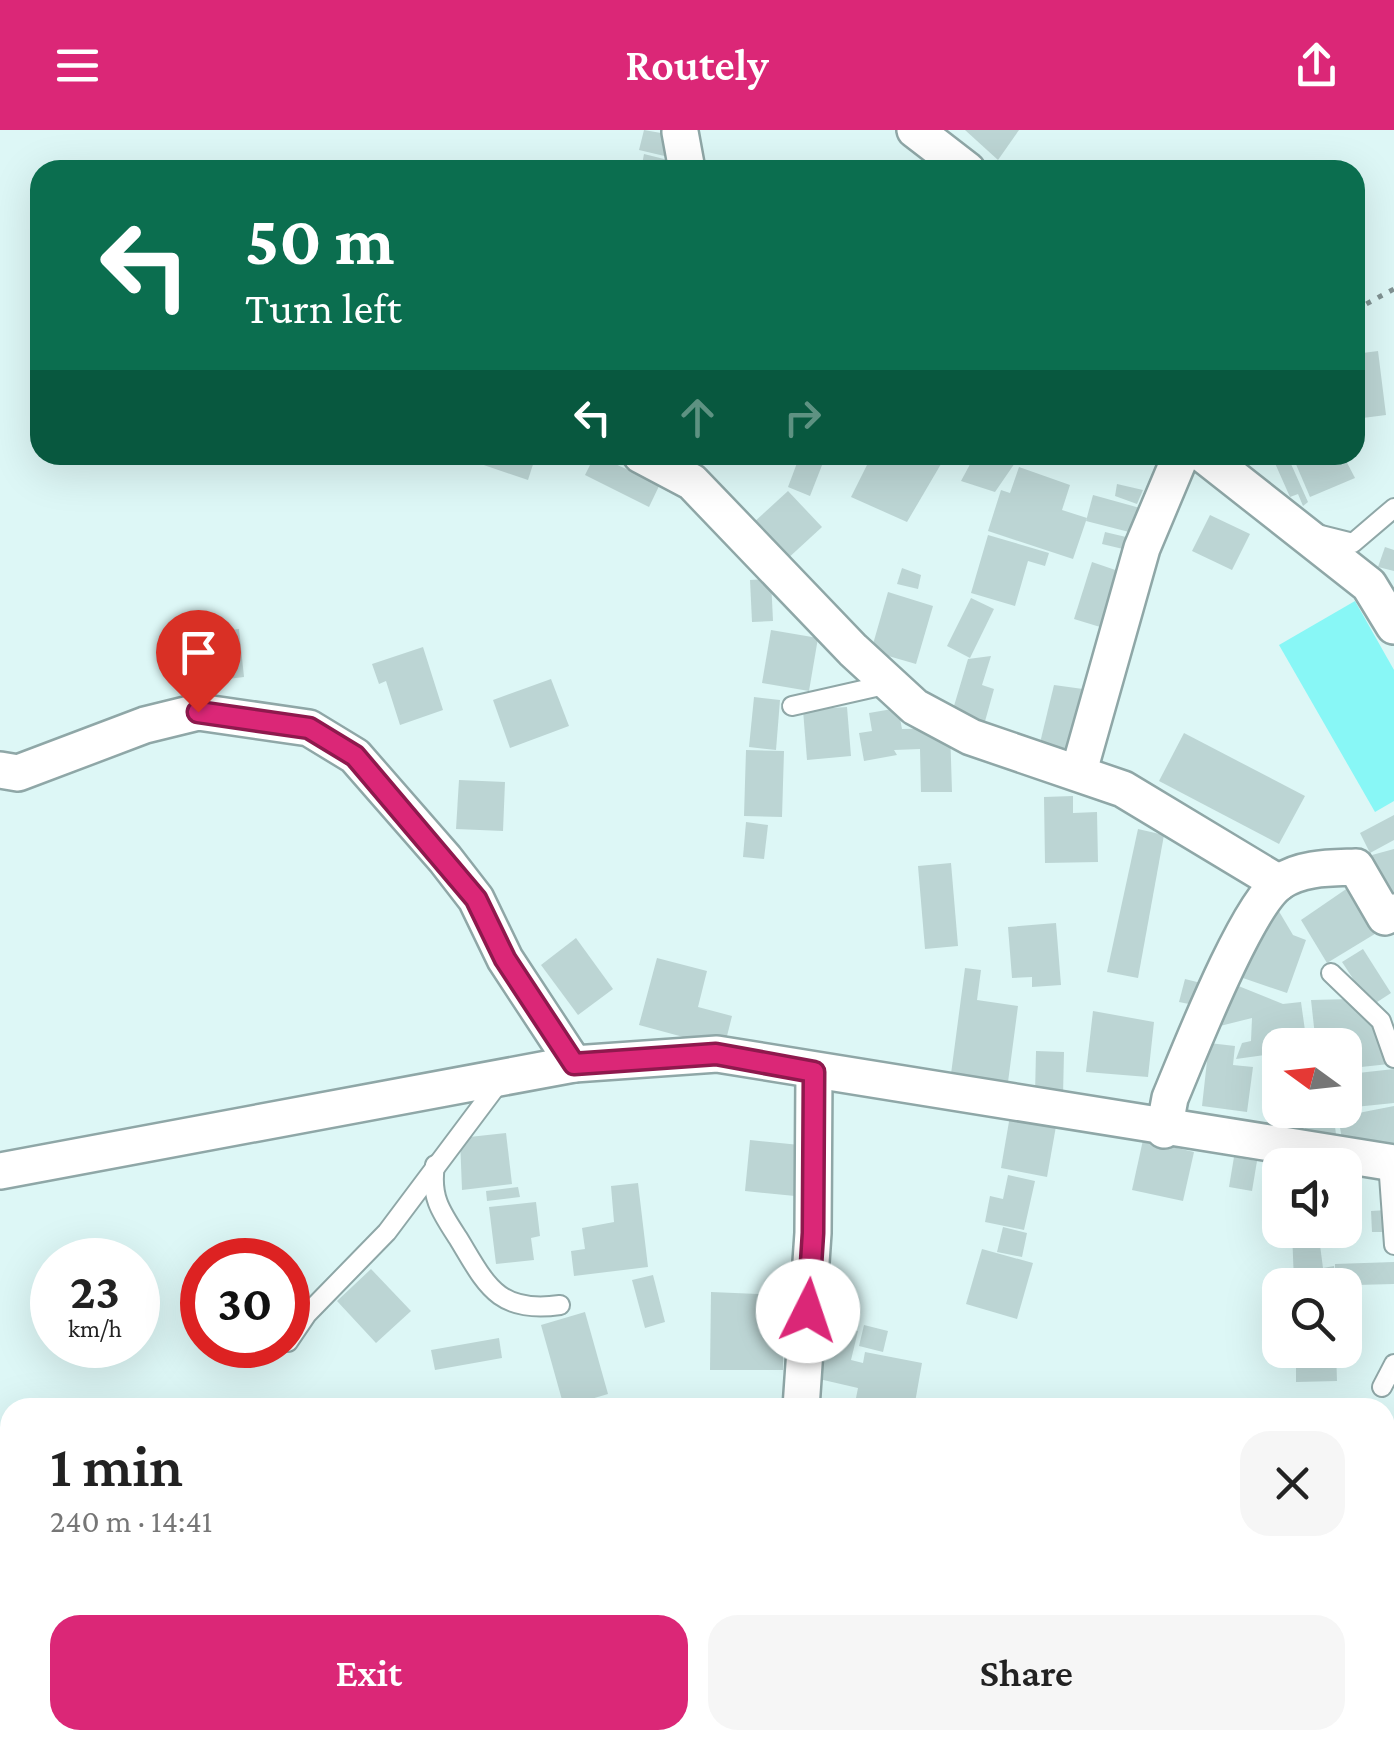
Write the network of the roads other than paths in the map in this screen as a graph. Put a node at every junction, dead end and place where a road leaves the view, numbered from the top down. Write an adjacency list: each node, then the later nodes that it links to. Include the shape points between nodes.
1 (915, 130): 4 (street)
2 (680, 132): 3 (street)
3 (686, 160)
4 (954, 160)
5 (661, 465): 12 (street, via 692,482)
6 (1178, 465): 15 (street, via 1142,548)
7 (1236, 469): 9 (street)
8 (1394, 508): 9 (lane, via 1352,544)
9 (1298, 529): 10 (street)
10 (1382, 584): 11 (street)
11 (1394, 626)
12 (890, 684): 13 (lane); 15 (street, via 971,737)
13 (792, 706)
14 (0, 770): 20 (street, via 18,773 198,712 309,728 355,756 445,859)
15 (1079, 771): 16 (street, via 1122,789)
16 (1279, 882): 17 (street, via 1313,869 1356,867 1385,917); 23 (street, via 1255,912 1170,1098)
17 (1394, 912)
18 (1331, 973): 19 (lane, via 1381,1020)
19 (1394, 1058)
20 (574, 1064): 21 (street, via 716,1054); 22 (street)
21 (814, 1072): 23 (street); 32 (street, via 813,1233)
22 (504, 1076): 25 (lane); 26 (street)
23 (1164, 1130): 24 (street)
24 (1391, 1163): 27 (lane)
25 (435, 1164): 28 (lane, via 432,1186 440,1213 477,1276 502,1299 537,1308); 29 (lane, via 386,1232)
26 (0, 1171)
27 (1394, 1245)
28 (560, 1305)
29 (310, 1311)
30 (1394, 1364): 31 (lane)
31 (1382, 1387)
32 (802, 1398)

